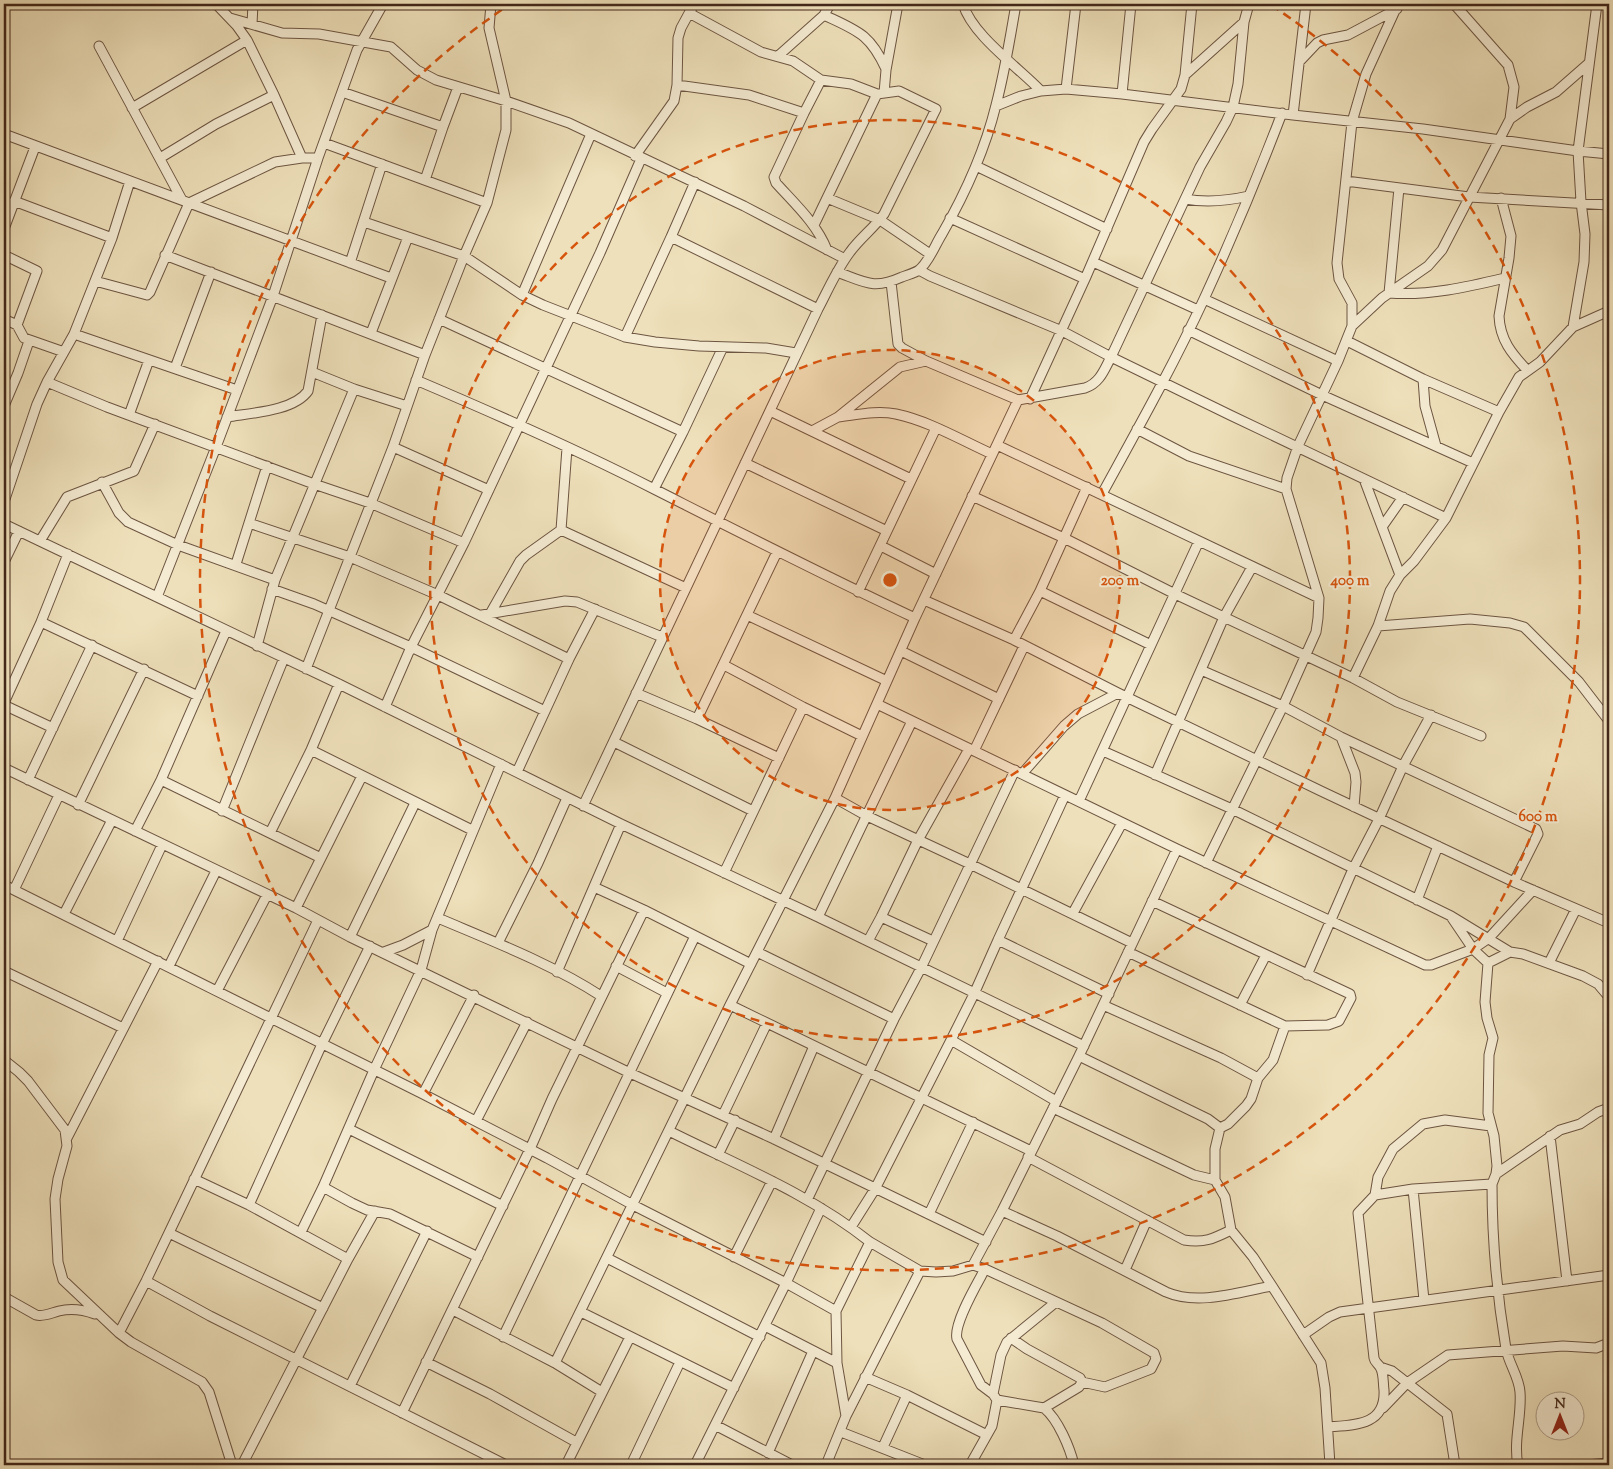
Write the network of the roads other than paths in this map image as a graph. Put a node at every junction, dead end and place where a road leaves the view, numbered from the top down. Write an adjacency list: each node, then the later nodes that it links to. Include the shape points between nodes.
1 (216, 4): 20 (street)
2 (253, 4): 22 (street)
3 (383, 4): 24 (street)
4 (491, 4): 42 (street, via 490,36)
5 (694, 4): 18 (street)
6 (830, 4): 19 (street)
7 (898, 4): 30 (street)
8 (963, 4): 27 (street, via 976,27)
9 (1016, 4): 27 (street)
10 (1076, 4): 35 (street)
11 (1131, 4): 39 (street)
12 (1192, 4): 31 (street)
13 (1249, 4): 21 (street)
14 (1306, 4): 28 (street)
15 (1454, 4): 49 (street, via 1508,65 1514,87)
16 (1597, 4): 29 (street)
17 (1400, 6): 28 (street, via 1348,35 1317,43); 50 (street, via 1366,74)
18 (689, 13): 26 (street, via 761,52); 33 (street, via 678,38)
19 (824, 15): 26 (street); 30 (street, via 867,38)
20 (230, 18): 22 (street); 23 (street)
21 (1244, 22): 31 (street); 44 (street)
22 (252, 24): 24 (street, via 282,33 319,34)
23 (247, 40): 40 (street); 45 (street)
24 (361, 42): 34 (street, via 391,46 417,70); 37 (street)
25 (99, 46): 45 (street)
26 (778, 56): 32 (street, via 793,61)
27 (1007, 59): 36 (street); 43 (street)
28 (1299, 62): 48 (street)
29 (1588, 64): 49 (street, via 1556,92); 57 (street)
30 (886, 70): 38 (street)
31 (1185, 75): 41 (street)
32 (821, 80): 38 (street, via 850,84); 46 (street)
33 (677, 85): 46 (street, via 749,95); 59 (street, via 674,101)
34 (458, 87): 42 (street); 51 (street)
35 (1066, 89): 36 (street); 39 (street)
36 (1041, 91): 43 (street)
37 (342, 92): 51 (street); 55 (street)
38 (880, 94): 72 (street); 81 (street, via 899,91 936,108)
39 (1122, 94): 41 (street)
40 (274, 95): 60 (street, via 216,124); 61 (street)
41 (1174, 100): 44 (street); 85 (street, via 1144,142)
42 (506, 101): 53 (street); 78 (street, via 506,130)
43 (996, 106): 64 (street)
44 (1233, 107): 47 (street); 74 (street)
45 (132, 108): 60 (street)
46 (804, 113): 83 (street, via 774,177)
47 (1282, 114): 48 (street); 70 (street)
48 (1293, 115): 50 (street)
49 (1510, 120): 54 (street)
50 (1352, 122): 54 (street); 68 (street)
51 (443, 127): 65 (street)
52 (4, 134): 56 (street)
53 (591, 134): 59 (street); 108 (street)
54 (1498, 140): 57 (street); 71 (street)
55 (324, 143): 62 (street); 63 (street)
56 (35, 147): 66 (street); 75 (street)
57 (1578, 151): 58 (street); 77 (street)
58 (1609, 154)
59 (638, 157): 67 (street); 115 (street, via 600,253)
60 (160, 158): 76 (street)
61 (302, 158): 62 (street); 76 (street, via 275,162)
62 (318, 158): 89 (street)
63 (382, 164): 65 (street); 82 (street)
64 (976, 166): 80 (street); 85 (street)
65 (426, 180): 78 (street)
66 (130, 181): 76 (street); 88 (street)
67 (695, 182): 87 (street); 90 (street)
68 (1346, 182): 69 (street); 119 (street, via 1337,271 1352,303)
69 (1399, 188): 71 (street); 107 (street)
70 (1249, 196): 74 (street, via 1211,202); 110 (street)
71 (1469, 197): 73 (street); 107 (street, via 1442,250 1428,266)
72 (827, 198): 81 (street); 83 (street)
73 (1502, 198): 77 (street); 102 (street, via 1511,236)
74 (1185, 199): 106 (street)
75 (14, 201): 84 (street); 88 (street)
76 (186, 202): 89 (street); 93 (street)
77 (1580, 202): 79 (street); 120 (street, via 1585,234 1584,262)
78 (488, 203): 94 (street)
79 (1609, 206)
80 (950, 218): 91 (street); 103 (street)
81 (880, 220): 91 (street); 95 (street)
82 (364, 222): 86 (street); 97 (street)
83 (814, 225): 90 (street)
84 (4, 228)
85 (1107, 228): 96 (street)
86 (408, 237): 94 (street); 101 (street)
87 (671, 237): 111 (street); 125 (street)
88 (112, 238): 104 (street)
89 (291, 240): 97 (street); 109 (street)
90 (827, 250): 95 (street)
91 (930, 254): 98 (street)
92 (4, 255): 118 (street, via 37,271)
93 (165, 255): 99 (street); 104 (street, via 147,295)
94 (464, 256): 108 (street); 117 (street)
95 (844, 259): 100 (street)
96 (1093, 262): 103 (street); 106 (street)
97 (350, 263): 101 (street)
98 (919, 270): 105 (street); 122 (street)
99 (211, 272): 109 (street); 136 (street)
100 (837, 272): 105 (street, via 871,284); 111 (street)
101 (391, 278): 123 (street)
102 (1506, 278): 107 (street, via 1439,292); 138 (street, via 1499,326 1508,348)
103 (1085, 279): 122 (street)
104 (95, 281): 124 (street)
105 (891, 282): 134 (street, via 898,344)
106 (1146, 285): 112 (street); 132 (street)
107 (1389, 293): 119 (street)
108 (522, 295): 115 (street)
109 (273, 296): 114 (street); 145 (street)
110 (1204, 299): 112 (street); 135 (street)
111 (818, 309): 130 (street)
112 (1198, 310): 121 (street)
113 (1609, 311): 120 (street)
114 (322, 315): 123 (street); 139 (street)
115 (570, 316): 125 (street); 137 (street)
116 (4, 319): 118 (street)
117 (439, 319): 131 (street); 137 (street)
118 (18, 325): 126 (street, via 21,335)
119 (1352, 326): 127 (street)
120 (1573, 327): 138 (street, via 1540,362)
121 (1188, 330): 142 (street); 146 (street)
122 (1062, 331): 132 (street); 147 (street)
123 (371, 333): 131 (street)
124 (74, 334): 129 (street); 133 (street)
125 (625, 337): 128 (street)
126 (29, 341): 129 (street); 149 (street)
127 (1346, 341): 135 (street); 140 (street)
128 (722, 347): 130 (street, via 766,348); 161 (street)
129 (64, 352): 143 (street)
130 (796, 353): 151 (street)
131 (425, 355): 141 (street)
132 (1111, 357): 142 (street); 147 (street, via 1094,385)
133 (150, 360): 136 (street); 153 (street)
134 (926, 361): 148 (street); 155 (street, via 900,367)
135 (1338, 361): 146 (street)
136 (175, 368): 145 (street)
137 (546, 368): 157 (street); 161 (street)
138 (1527, 370): 152 (street)
139 (312, 372): 144 (street); 154 (street, via 308,391 296,402)
140 (1423, 379): 152 (street); 164 (street, via 1425,406)
141 (416, 380): 150 (street); 157 (street)
142 (1163, 381): 159 (street); 163 (street)
143 (47, 382): 153 (street); 183 (street)
144 (354, 389): 150 (street); 175 (street)
145 (237, 390): 154 (street)
146 (1322, 395): 163 (street); 164 (street)
147 (1030, 399): 148 (street)
148 (1018, 400): 162 (street)
149 (4, 406)
150 (407, 406): 166 (street)
151 (770, 411): 160 (street); 169 (street)
152 (1498, 412): 170 (street)
153 (129, 415): 156 (street)
154 (228, 417): 165 (street)
155 (838, 417): 158 (street, via 895,414); 160 (street)
156 (155, 424): 165 (street); 174 (street, via 134,471)
157 (519, 424): 167 (street); 179 (street)
158 (936, 428): 168 (street); 172 (street)
159 (1137, 429): 178 (street, via 1189,456); 180 (street)
160 (812, 431): 172 (street)
161 (683, 432): 177 (street)
162 (997, 445): 168 (street); 176 (street)
163 (1298, 446): 173 (street); 178 (street)
164 (1436, 446): 170 (street)
165 (216, 447): 171 (street); 198 (street)
166 (392, 447): 179 (street); 184 (street)
167 (566, 448): 177 (street); 190 (street)
168 (992, 454): 181 (street)
169 (745, 463): 186 (street); 192 (street)
170 (1472, 463): 185 (street)
171 (267, 466): 175 (street); 187 (street)
172 (911, 479): 192 (street)
173 (1364, 479): 182 (street); 189 (street)
174 (102, 482): 195 (street, via 67,497); 198 (street, via 128,522)
175 (314, 484): 184 (street); 193 (street)
176 (1087, 487): 180 (street); 194 (street)
177 (654, 489): 186 (street)
178 (1286, 489): 216 (street)
179 (490, 490): 197 (street)
180 (1102, 494): 196 (street)
181 (972, 496): 194 (street); 206 (street)
182 (1402, 497): 185 (street); 189 (street)
183 (4, 502)
184 (370, 503): 197 (street); 202 (street)
185 (1446, 518): 207 (street)
186 (717, 522): 200 (street); 209 (street)
187 (249, 523): 193 (street); 204 (street)
188 (4, 524): 191 (street)
189 (1382, 527): 207 (street)
190 (561, 530): 209 (street); 220 (street, via 520,561)
191 (19, 531): 195 (street); 203 (street)
192 (887, 531): 199 (street)
193 (292, 536): 202 (street); 208 (street)
194 (1064, 538): 211 (street); 213 (street)
195 (40, 541): 201 (street)
196 (1199, 541): 205 (street); 213 (street)
197 (464, 543): 214 (street)
198 (178, 544): 204 (street); 215 (street)
199 (881, 546): 206 (street); 212 (street)
200 (777, 552): 212 (street); 221 (street)
201 (68, 554): 215 (street); 224 (street)
202 (350, 557): 214 (street); 219 (street)
203 (4, 562)
204 (236, 564): 208 (street)
205 (1252, 566): 216 (street); 222 (street)
206 (936, 574): 217 (street)
207 (1400, 575): 225 (street, via 1390,591)
208 (276, 580): 210 (street)
209 (686, 588): 227 (street)
210 (272, 590): 219 (street); 231 (street)
211 (1040, 591): 228 (street); 230 (street)
212 (858, 592): 223 (street)
213 (1175, 594): 222 (street); 230 (street)
214 (438, 595): 220 (street); 233 (street)
215 (157, 597): 226 (street)
216 (1319, 598): 235 (street, via 1316,632)
217 (924, 600): 223 (street); 228 (street)
218 (595, 609): 220 (street, via 565,601); 227 (street); 237 (street)
219 (330, 611): 233 (street); 240 (street)
220 (486, 614): 237 (street)
221 (747, 615): 238 (street); 243 (street)
222 (1224, 617): 235 (street); 241 (street)
223 (915, 618): 234 (street)
224 (41, 622): 229 (street); 249 (street)
225 (1378, 626): 242 (street); 257 (street, via 1470,619 1524,627 1578,682)
226 (226, 631): 231 (street); 247 (street)
227 (662, 637): 245 (street)
228 (1014, 640): 232 (street)
229 (92, 645): 239 (street); 260 (street)
230 (1151, 645): 246 (street)
231 (257, 646): 236 (street)
232 (1024, 646): 246 (street); 248 (street)
233 (411, 647): 252 (street); 254 (street)
234 (901, 651): 243 (street); 248 (street)
235 (1306, 656): 242 (street); 251 (street)
236 (284, 658): 240 (street); 289 (street)
237 (569, 659): 254 (street)
238 (724, 665): 253 (street); 256 (street)
239 (144, 669): 247 (street); 285 (street)
240 (306, 669): 244 (street)
241 (1201, 670): 251 (street); 259 (street)
242 (1353, 678): 255 (street, via 1397,702)
243 (887, 681): 250 (street)
244 (339, 684): 252 (street); 265 (street)
245 (636, 693): 256 (street); 264 (street)
246 (1122, 695): 259 (street); 267 (street); 274 (street, via 1078,714)
247 (198, 696): 278 (street)
248 (999, 699): 266 (street)
249 (4, 704): 260 (street)
250 (877, 704): 258 (street); 261 (street)
251 (1283, 706): 263 (street); 269 (street)
252 (385, 707): 270 (street)
253 (803, 707): 261 (street); 268 (street)
254 (545, 711): 273 (street)
255 (1431, 715): 262 (street); 271 (street)
256 (697, 719): 268 (street)
257 (1609, 721)
258 (912, 722): 266 (street); 291 (street)
259 (1179, 722): 269 (street); 275 (street)
260 (53, 728): 277 (street)
261 (862, 736): 282 (street)
262 (1481, 736)
263 (1341, 737): 271 (street); 287 (street, via 1355,773)
264 (614, 742): 286 (street); 290 (street)
265 (311, 750): 276 (street); 298 (street)
266 (971, 750): 274 (street); 299 (street)
267 (1103, 751): 275 (street); 283 (street)
268 (779, 758): 290 (street)
269 (1256, 760): 287 (street); 288 (street)
270 (501, 764): 273 (street); 296 (street)
271 (1403, 766): 292 (street); 309 (street, via 1536,829 1538,834)
272 (5, 771): 277 (street)
273 (517, 772): 281 (street)
274 (1018, 772): 280 (street); 305 (street)
275 (1155, 774): 288 (street)
276 (362, 776): 284 (street); 303 (street)
277 (28, 780): 279 (street)
278 (161, 780): 289 (street); 297 (street)
279 (59, 795): 285 (street); 313 (street)
280 (1065, 795): 283 (street); 312 (street)
281 (567, 798): 286 (street); 339 (street)
282 (835, 798): 291 (street); 317 (street)
283 (1079, 801): 294 (street)
284 (415, 803): 296 (street); 333 (street)
285 (78, 805): 293 (street)
286 (583, 806): 295 (street)
287 (1354, 807): 292 (street)
288 (1232, 809): 304 (street); 306 (street)
289 (222, 811): 298 (street)
290 (753, 811): 308 (street)
291 (867, 816): 299 (street); 325 (street)
292 (1379, 819): 301 (street); 306 (street)
293 (112, 820): 297 (street); 323 (street)
294 (1122, 823): 302 (street); 322 (street)
295 (621, 824): 308 (street); 311 (street)
296 (472, 830): 327 (street)
297 (135, 831): 300 (street)
298 (270, 833): 303 (street)
299 (918, 840): 305 (street); 326 (street)
300 (162, 845): 307 (street); 335 (street)
301 (1438, 846): 309 (street); 316 (street)
302 (1177, 849): 304 (street); 318 (street)
303 (322, 858): 319 (street)
304 (1206, 863): 329 (street)
305 (970, 864): 312 (street); 338 (street)
306 (1353, 869): 316 (street); 329 (street)
307 (216, 871): 315 (street); 352 (street)
308 (724, 872): 317 (street)
309 (1514, 882): 314 (street)
310 (4, 885): 313 (street)
311 (594, 887): 321 (street); 357 (street)
312 (1020, 889): 322 (street); 336 (street)
313 (14, 890): 323 (street)
314 (1533, 890): 320 (street); 334 (street)
315 (267, 895): 319 (street); 359 (street)
316 (1417, 900): 324 (street)
317 (782, 901): 325 (street); 344 (street)
318 (1152, 902): 340 (street); 347 (street)
319 (296, 908): 328 (street)
320 (1576, 909): 330 (street); 350 (street)
321 (644, 910): 332 (street); 353 (street)
322 (1074, 913): 340 (street)
323 (64, 914): 335 (street)
324 (1451, 916): 334 (street); 342 (street)
325 (818, 917): 337 (street)
326 (881, 917): 337 (street); 338 (street)
327 (438, 918): 331 (street); 339 (street)
328 (318, 920): 333 (street); 369 (street)
329 (1330, 922): 342 (street, via 1425,965 1431,966); 358 (street)
330 (1609, 923)
331 (432, 930): 343 (street); 355 (street)
332 (695, 936): 351 (street); 360 (street)
333 (350, 937): 341 (street)
334 (1489, 938): 342 (street); 346 (street)
335 (116, 940): 348 (street)
336 (998, 940): 361 (street); 362 (street)
337 (868, 941): 354 (street)
338 (933, 941): 354 (street)
339 (498, 943): 357 (street)
340 (1132, 943): 345 (street)
341 (370, 946): 343 (street); 376 (street)
342 (1473, 949): 349 (street)
343 (384, 952): 355 (street)
344 (757, 952): 351 (street); 370 (street)
345 (1128, 952): 362 (street); 368 (street)
346 (1510, 952): 349 (street); 350 (street)
347 (1266, 955): 358 (street); 368 (street)
348 (158, 961): 352 (street); 374 (street)
349 (1488, 963): 395 (street, via 1485,1002 1493,1038 1489,1055 1488,1112)
350 (1549, 963): 365 (street, via 1598,984)
351 (751, 964): 366 (street)
352 (169, 966): 359 (street)
353 (616, 966): 360 (street); 364 (street)
354 (921, 968): 361 (street); 370 (street)
355 (421, 970): 363 (street); 382 (street)
356 (4, 971): 374 (street)
357 (557, 972): 364 (street)
358 (1308, 974): 373 (street, via 1350,994 1352,998 1336,1023)
359 (217, 992): 369 (street)
360 (667, 993): 383 (street)
361 (974, 994): 375 (street); 378 (street)
362 (1109, 994): 367 (street)
363 (474, 995): 371 (street); 386 (street)
364 (601, 996): 379 (street)
365 (1609, 997)
366 (730, 1005): 372 (street); 388 (street)
367 (1103, 1005): 378 (street); 385 (street)
368 (1240, 1005): 373 (street)
369 (270, 1019): 376 (street); 408 (street)
370 (894, 1019): 384 (street)
371 (527, 1022): 379 (street); 393 (street)
372 (768, 1023): 377 (street); 391 (street)
373 (1285, 1026): 385 (street, via 1273,1060)
374 (123, 1028): 400 (street)
375 (951, 1040): 387 (street); 389 (street)
376 (322, 1044): 382 (street); 417 (street)
377 (814, 1046): 384 (street); 401 (street)
378 (1084, 1046): 380 (street)
379 (578, 1047): 383 (street); 402 (street)
380 (1079, 1056): 389 (street); 396 (street)
381 (4, 1060): 400 (street, via 28,1081 60,1122)
382 (374, 1070): 386 (street); 397 (street)
383 (630, 1072): 388 (street); 407 (street)
384 (869, 1072): 387 (street); 405 (street)
385 (1258, 1078): 396 (street, via 1246,1106)
386 (424, 1094): 393 (street)
387 (922, 1097): 394 (street); 413 (street)
388 (686, 1098): 391 (street); 398 (street)
389 (1054, 1104): 403 (street); 409 (street, via 1194,1175)
390 (1609, 1108): 399 (street)
391 (724, 1115): 392 (street)
392 (734, 1120): 401 (street); 404 (street)
393 (476, 1121): 402 (street)
394 (973, 1122): 403 (street); 423 (street)
395 (1491, 1126): 406 (street); 415 (street, via 1445,1120 1423,1124 1393,1149 1378,1177)
396 (1220, 1128): 409 (street, via 1215,1149)
397 (349, 1129): 412 (street); 419 (street)
398 (669, 1131): 404 (street); 418 (street)
399 (1550, 1136): 406 (street); 442 (street)
400 (67, 1138): 454 (street, via 55,1199 60,1274 67,1286)
401 (774, 1139): 405 (street)
402 (530, 1149): 407 (street); 419 (street)
403 (1029, 1154): 422 (street); 424 (street)
404 (718, 1155): 410 (street)
405 (825, 1163): 413 (street); 416 (street)
406 (1496, 1174): 411 (street)
407 (581, 1176): 418 (street); 458 (street)
408 (194, 1179): 417 (street); 429 (street)
409 (1215, 1180): 426 (street, via 1225,1197)
410 (772, 1181): 416 (street); 433 (street)
411 (1492, 1184): 414 (street); 445 (street)
412 (323, 1187): 421 (street); 428 (street)
413 (875, 1189): 423 (street); 425 (street)
414 (1413, 1189): 415 (street); 447 (street)
415 (1375, 1195): 450 (street, via 1358,1214)
416 (807, 1200): 420 (street)
417 (249, 1205): 428 (street)
418 (633, 1205): 433 (street); 435 (street)
419 (502, 1206): 432 (street)
420 (821, 1208): 425 (street); 443 (street)
421 (374, 1211): 427 (street, via 390,1214); 434 (street)
422 (1002, 1211): 431 (street); 438 (street)
423 (929, 1214): 431 (street)
424 (1147, 1220): 426 (street, via 1184,1240 1198,1242 1212,1240); 438 (street)
425 (851, 1227): 430 (street)
426 (1231, 1230): 444 (street)
427 (427, 1231): 432 (street); 474 (street)
428 (301, 1232): 434 (street)
429 (169, 1233): 441 (street); 449 (street)
430 (870, 1242): 439 (street); 452 (street)
431 (986, 1242): 436 (street)
432 (478, 1257): 451 (street)
433 (734, 1257): 443 (street)
434 (348, 1258): 449 (street)
435 (607, 1258): 453 (street); 460 (street)
436 (973, 1265): 437 (street); 439 (street, via 953,1271)
437 (985, 1269): 448 (street); 478 (street, via 955,1333 981,1385)
438 (1125, 1270): 444 (street, via 1182,1298 1216,1296)
439 (920, 1271): 471 (street)
440 (1609, 1275): 442 (street)
441 (146, 1281): 456 (street); 465 (street)
442 (1567, 1281): 445 (street)
443 (786, 1283): 452 (street); 455 (street)
444 (1272, 1286): 457 (street)
445 (1498, 1291): 447 (street); 463 (street)
446 (4, 1297): 454 (street, via 36,1315 68,1310 85,1311)
447 (1424, 1300): 450 (street)
448 (1056, 1302): 461 (street); 472 (street, via 1102,1323 1156,1355 1150,1369 1113,1385 1102,1388)
449 (323, 1308): 465 (street)
450 (1367, 1308): 457 (street, via 1340,1312); 470 (street, via 1374,1358)
451 (453, 1310): 458 (street); 466 (street)
452 (836, 1311): 469 (street)
453 (581, 1312): 459 (street); 468 (street)
454 (102, 1318): 456 (street)
455 (765, 1326): 460 (street); 464 (street)
456 (119, 1333): 491 (street, via 144,1351 202,1382 216,1409)
457 (1303, 1335): 484 (street, via 1320,1363)
458 (503, 1337): 468 (street)
459 (630, 1337): 467 (street); 476 (street)
460 (760, 1337): 475 (street)
461 (1011, 1338): 472 (street); 478 (street, via 1001,1355)
462 (1609, 1343): 463 (street, via 1590,1348 1563,1346)
463 (1506, 1350): 473 (street, via 1448,1355); 504 (street, via 1520,1394)
464 (813, 1351): 469 (street); 489 (street)
465 (296, 1360): 474 (street); 492 (street)
466 (426, 1362): 481 (street); 487 (street)
467 (680, 1362): 475 (street); 495 (street)
468 (555, 1363): 476 (street)
469 (837, 1363): 482 (street)
470 (1380, 1367): 473 (street); 480 (street, via 1384,1397)
471 (865, 1377): 477 (street); 482 (street)
472 (1082, 1382): 479 (street)
473 (1407, 1383): 480 (street); 503 (street, via 1447,1414)
474 (350, 1386): 481 (street)
475 (734, 1388): 483 (street)
476 (602, 1392): 487 (street)
477 (907, 1395): 486 (street); 488 (street)
478 (995, 1397): 479 (street); 486 (street, via 992,1426)
479 (1044, 1408): 501 (street, via 1054,1418)
480 (1382, 1408): 484 (street, via 1367,1422)
481 (402, 1413): 493 (street)
482 (846, 1416): 485 (street)
483 (714, 1425): 489 (street); 496 (street)
484 (1328, 1427): 502 (street)
485 (841, 1432): 488 (street); 498 (street)
486 (987, 1436): 500 (street)
487 (576, 1442): 494 (street)
488 (884, 1448): 499 (street)
489 (768, 1453): 497 (street)
490 (1606, 1464): 505 (street)
491 (232, 1465)
492 (242, 1465)
493 (506, 1465)
494 (566, 1465)
495 (631, 1465)
496 (695, 1465)
497 (792, 1465)
498 (826, 1465)
499 (925, 1465)
500 (970, 1465)
501 (1074, 1465)
502 (1330, 1465)
503 (1455, 1465)
504 (1518, 1465)
505 (1588, 1465)

